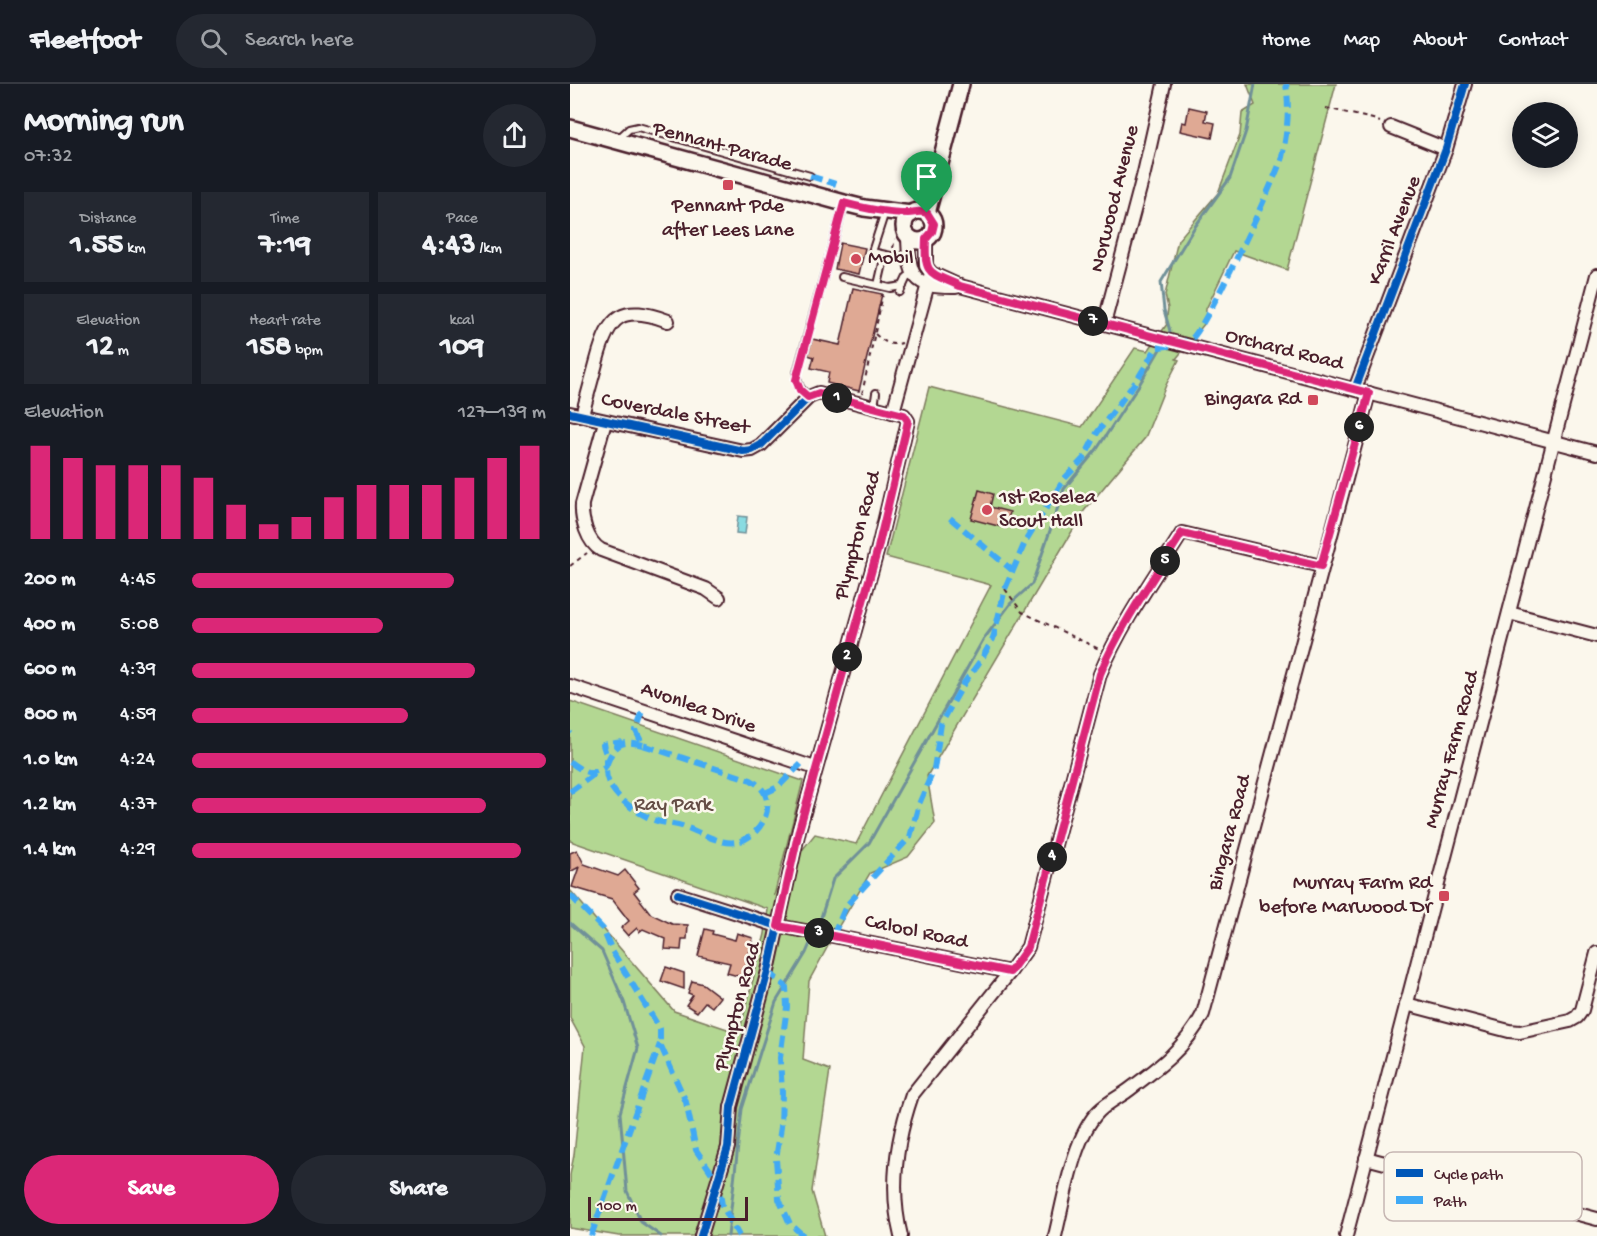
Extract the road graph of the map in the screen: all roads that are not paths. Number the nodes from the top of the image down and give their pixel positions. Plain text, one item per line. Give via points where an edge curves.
1 (961, 84) edge
2 (1164, 84) edge
3 (1465, 84) edge
4 (1391, 127) road end
5 (570, 128) edge
6 (617, 141) junction
7 (1446, 149) junction
8 (810, 176) dead end
9 (844, 203) junction
10 (864, 208) junction
11 (927, 213) junction
12 (911, 214) junction
13 (883, 218) junction
14 (903, 234) junction
15 (926, 239) junction
16 (888, 256) junction
17 (909, 260) junction
18 (912, 274) junction
19 (1597, 275) edge
20 (842, 276) dead end
21 (929, 279) junction
22 (881, 286) junction
23 (668, 321) dead end
24 (1104, 324) junction
25 (1355, 389) junction
26 (1369, 393) junction
27 (808, 397) junction
28 (893, 412) junction
29 (576, 414) edge
30 (605, 422) junction
31 (1554, 442) junction
32 (1597, 453) edge
33 (1321, 566) junction
34 (719, 598) dead end
35 (1509, 613) junction
36 (1597, 636) edge
37 (570, 686) edge
38 (815, 768) junction
39 (678, 894) dead end
40 (778, 926) junction
41 (1597, 953) edge
42 (1010, 972) junction
43 (1406, 1004) junction
44 (1366, 1158) junction
45 (1384, 1163) edge
46 (1582, 1215) edge
47 (1597, 1219) edge
48 (701, 1236) edge
49 (901, 1236) edge
50 (1055, 1236) edge
51 (1346, 1236) edge

1 - 11 street
2 - 24 street, Norwood Avenue
3 - 7 street, Karril Avenue
4 - 7 street
5 - 6 street, Pennant Parade
6 - 8 lane via 629,129 638,127
6 - 9 street, Pennant Parade
7 - 25 street, Karril Avenue
9 - 10 street, Pennant Parade
9 - 27 lane via 797,373 800,390
10 - 12 street, Pennant Parade
10 - 13 street, Pennant Parade
11 - 12 street
11 - 15 street via 933,228
12 - 14 street via 906,218
13 - 14 street, Pennant Parade
13 - 16 lane via 873,252
14 - 15 street via 916,240
14 - 17 street
15 - 21 street
16 - 17 lane
16 - 22 lane
17 - 18 street
18 - 21 street, Orchard Road via 919,280
18 - 22 lane via 901,289
19 - 31 street, Murray Farm Road
20 - 22 lane
21 - 24 street, Orchard Road
21 - 28 street
23 - 29 street via 636,313 624,315 611,324
24 - 25 street, Orchard Road
25 - 26 street, Orchard Road
26 - 31 street, Orchard Road
26 - 33 street, Bingara Road
27 - 28 street via 819,393 875,400
27 - 30 street, Coverdale Street via 761,445 747,451
28 - 38 street, Plympton Road via 904,415 908,421 878,548
29 - 30 street, Coverdale Street
30 - 34 street via 582,508 595,546 706,589
31 - 32 street, Orchard Road
31 - 35 street, Murray Farm Road
33 - 42 street via 1182,533 1100,674 1028,947
33 - 50 street, Bingara Road via 1203,1014 1180,1049 1099,1111 1082,1135
35 - 36 street
35 - 43 street, Murray Farm Road
37 - 38 street, Avonlea Drive
38 - 40 street, Plympton Road
39 - 40 street, Calool Road
40 - 42 street, Calool Road
40 - 48 street, Plympton Road via 731,1107 728,1147
41 - 43 street via 1582,1010 1570,1021 1509,1031
42 - 49 street via 912,1095 903,1119 894,1183
43 - 44 street, Murray Farm Road
44 - 45 street
44 - 51 street, Murray Farm Road
46 - 47 street

